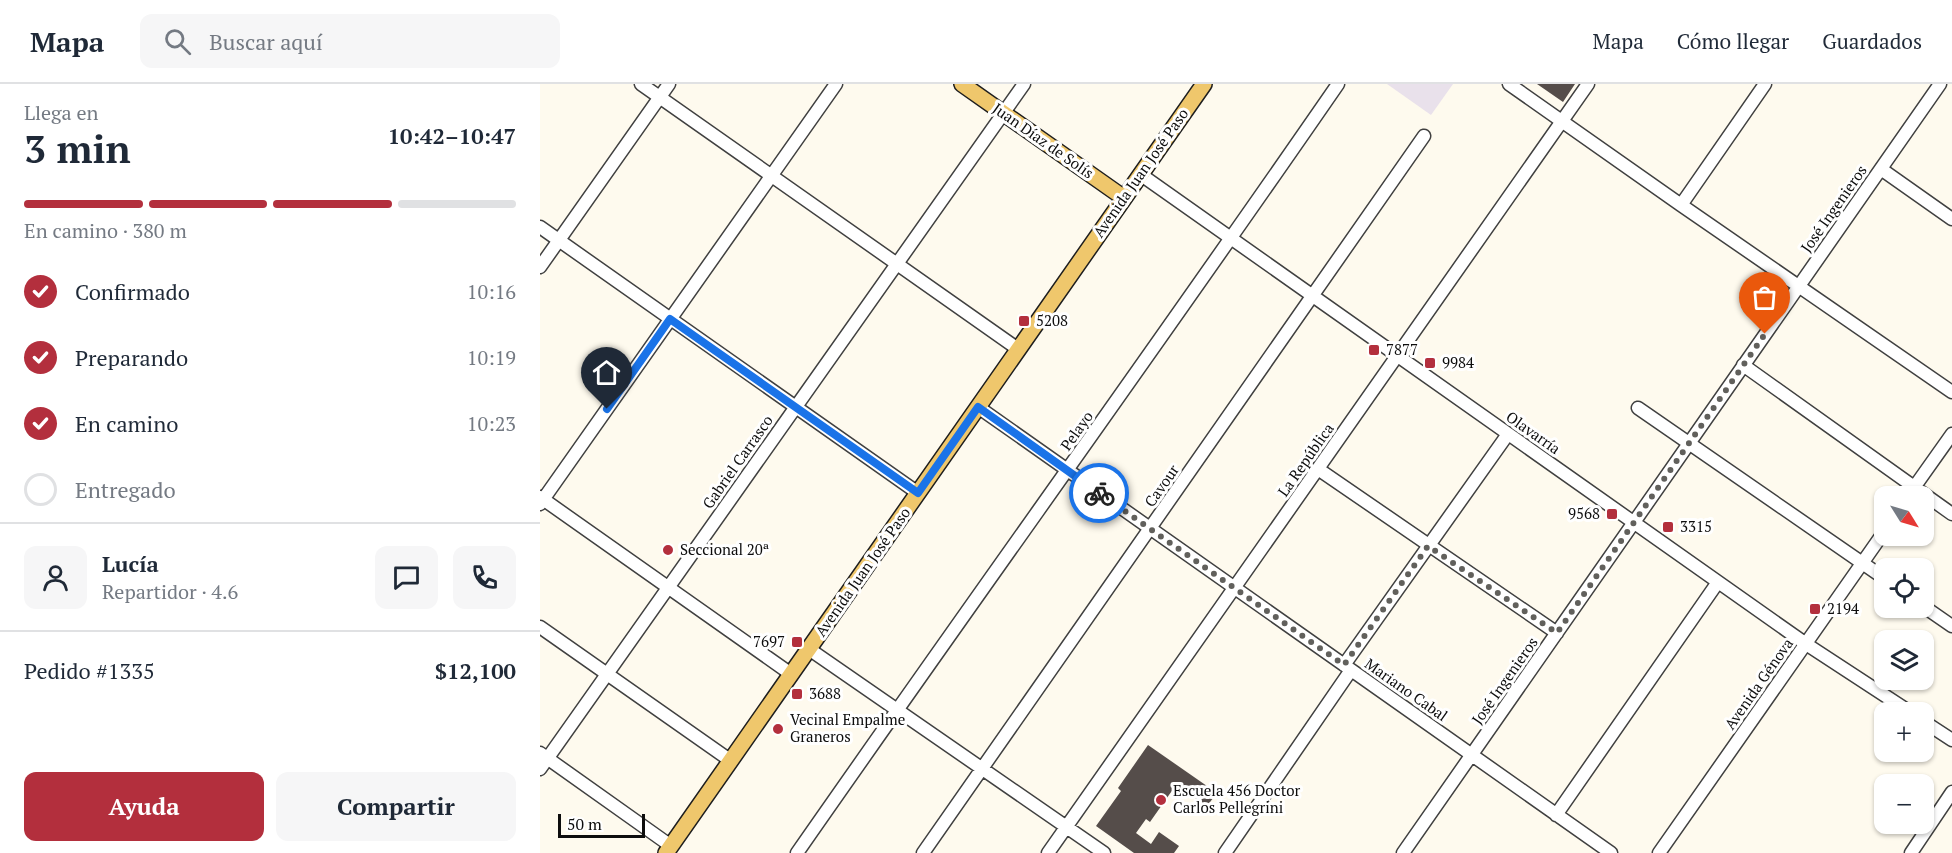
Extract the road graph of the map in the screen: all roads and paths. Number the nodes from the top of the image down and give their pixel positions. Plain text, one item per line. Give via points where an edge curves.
1 (641, 84) edge
2 (669, 84) edge
3 (836, 84) edge
4 (962, 84) edge
5 (1024, 84) edge
6 (1204, 84) edge
7 (1338, 84) edge
8 (1509, 84) edge
9 (1588, 84) edge
10 (1766, 84) edge
11 (1940, 84) edge
12 (660, 97) junction
13 (1003, 113) junction
14 (1562, 121) junction
15 (1424, 136) dead end
16 (1881, 169) junction
17 (1140, 174) junction
18 (771, 176) junction
19 (1124, 198) junction
20 (1681, 206) junction
21 (1952, 219) edge
22 (540, 227) edge
23 (1232, 239) junction
24 (559, 240) junction
25 (897, 264) junction
26 (540, 267) edge
27 (1798, 286) junction
28 (1312, 296) junction
29 (670, 319) junction
30 (1018, 349) junction
31 (1397, 356) junction
32 (1743, 365) junction
33 (1952, 392) edge
34 (796, 407) junction
35 (978, 407) junction
36 (1638, 408) dead end
37 (1508, 434) junction
38 (1952, 434) edge
39 (1689, 444) junction
40 (1318, 469) junction
41 (1067, 470) junction
42 (1903, 486) edge
43 (1915, 486) edge
44 (918, 493) junction
45 (541, 500) edge
46 (1934, 504) edge
47 (1952, 514) edge
48 (1634, 522) junction
49 (1150, 529) junction
50 (1428, 546) junction
51 (1874, 546) edge
52 (1862, 563) junction
53 (1874, 571) edge
54 (1718, 582) junction
55 (668, 588) junction
56 (1234, 588) junction
57 (1934, 614) edge
58 (1952, 626) edge
59 (540, 627) edge
60 (1557, 633) junction
61 (1806, 644) junction
62 (809, 649) junction
63 (1348, 668) junction
64 (607, 674) junction
65 (791, 674) junction
66 (1895, 702) edge
67 (897, 710) junction
68 (1934, 728) edge
69 (1952, 740) edge
70 (1472, 755) junction
71 (542, 760) edge
72 (731, 761) junction
73 (982, 768) junction
74 (1952, 792) edge
75 (1556, 815) junction
76 (1066, 827) junction
77 (669, 849) edge
78 (797, 853) edge
79 (923, 853) edge
80 (1048, 853) edge
81 (1104, 853) edge
82 (1226, 853) edge
83 (1403, 853) edge
84 (1611, 853) edge
85 (1659, 853) edge
86 (1911, 853) edge

1 - 12 street
2 - 12 street
3 - 18 street
4 - 13 main road, Juan Díaz de Solís
5 - 13 street, Gabriel Carrasco
6 - 17 main road, Avenida Juan José Paso
7 - 23 street, Pelayo
8 - 14 street
9 - 14 street, La República
10 - 20 street
11 - 16 street, José Ingenieros
12 - 18 street
12 - 24 street
13 - 19 main road, Juan Díaz de Solís
13 - 25 street, Gabriel Carrasco
14 - 20 street
14 - 31 street, La República
15 - 28 street, Cavour
16 - 21 street
16 - 27 street, José Ingenieros
17 - 19 main road, Avenida Juan José Paso
17 - 23 street, Olavarría
18 - 25 street
18 - 29 street
19 - 30 main road, Avenida Juan José Paso
20 - 27 street
22 - 24 street
23 - 28 street, Olavarría
23 - 41 street, Pelayo
24 - 26 street
24 - 29 street
25 - 30 street
25 - 34 street, Gabriel Carrasco
27 - 32 street, José Ingenieros
27 - 33 street
28 - 31 street, Olavarría
28 - 49 street, Cavour
29 - 34 street
29 - 45 street
30 - 35 main road, Avenida Juan José Paso
31 - 37 street, Olavarría
31 - 40 street, La República
32 - 39 street, José Ingenieros
32 - 42 street
34 - 44 street
34 - 55 street, Gabriel Carrasco
35 - 41 street, Mariano Cabal
35 - 44 main road, Avenida Juan José Paso
36 - 39 street
37 - 48 street, Olavarría
37 - 50 street
38 - 43 street
39 - 48 street, José Ingenieros
39 - 52 street
40 - 50 street
40 - 56 street, La República
41 - 49 street, Mariano Cabal
41 - 67 street, Pelayo
44 - 62 main road, Avenida Juan José Paso
45 - 55 street
46 - 47 street
48 - 54 street, Olavarría
48 - 60 street, José Ingenieros
49 - 56 street, Mariano Cabal
49 - 73 street, Cavour
50 - 60 street
50 - 63 street
51 - 52 street, Avenida Génova
52 - 53 street
52 - 61 street, Avenida Génova
54 - 61 street, Olavarría
54 - 75 street
55 - 64 street, Gabriel Carrasco
55 - 65 street
56 - 63 street, Mariano Cabal
56 - 76 street, La República
57 - 58 street
59 - 64 street
60 - 70 street, José Ingenieros
61 - 66 street, Olavarría
61 - 85 street, Avenida Génova
62 - 65 main road, Avenida Juan José Paso
62 - 67 street
63 - 70 street, Mariano Cabal
63 - 82 street
64 - 71 street, Gabriel Carrasco
64 - 72 street
65 - 72 main road, Avenida Juan José Paso
67 - 73 street
67 - 78 street, Pelayo
68 - 69 street
70 - 75 street, Mariano Cabal
70 - 83 street, José Ingenieros
71 - 77 street
72 - 77 main road, Avenida Juan José Paso
73 - 76 street
73 - 79 street, Cavour
74 - 86 street
75 - 84 street, Mariano Cabal
76 - 80 street, La República
76 - 81 street

